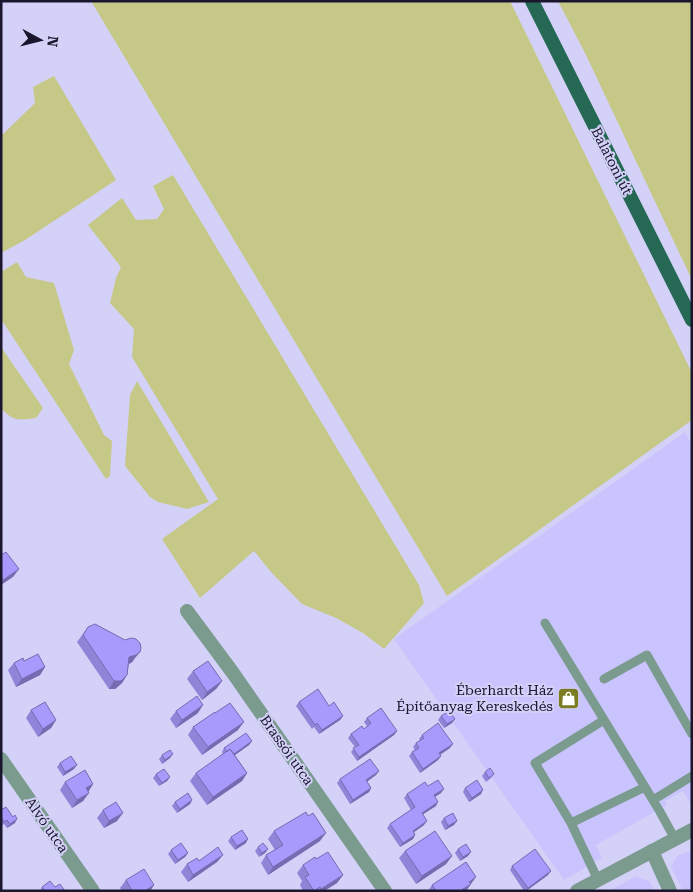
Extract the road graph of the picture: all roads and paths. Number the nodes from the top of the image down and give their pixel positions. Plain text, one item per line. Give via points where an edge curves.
1 (532, 1) edge
2 (692, 320) edge
3 (187, 612) dead end
4 (544, 623) dead end
5 (604, 679) dead end
6 (604, 720) junction
7 (692, 734) edge
8 (1, 759) edge
9 (692, 776) edge
10 (645, 787) junction
11 (653, 800) junction
12 (571, 823) junction
13 (692, 830) edge
14 (675, 839) junction
15 (652, 851) junction
16 (598, 880) junction
17 (92, 891) edge
18 (385, 891) edge
19 (577, 891) edge
20 (670, 891) edge

1 - 2 main road, Balatoni út
3 - 18 street, Brassói utca
4 - 6 lane
5 - 7 lane via 647,655
6 - 10 lane
6 - 12 lane via 535,763
8 - 17 street, Alvó utca
9 - 11 lane
10 - 11 lane
10 - 12 lane
11 - 14 lane
12 - 16 lane
13 - 14 street
14 - 15 street
15 - 16 street
15 - 20 street
16 - 19 street

